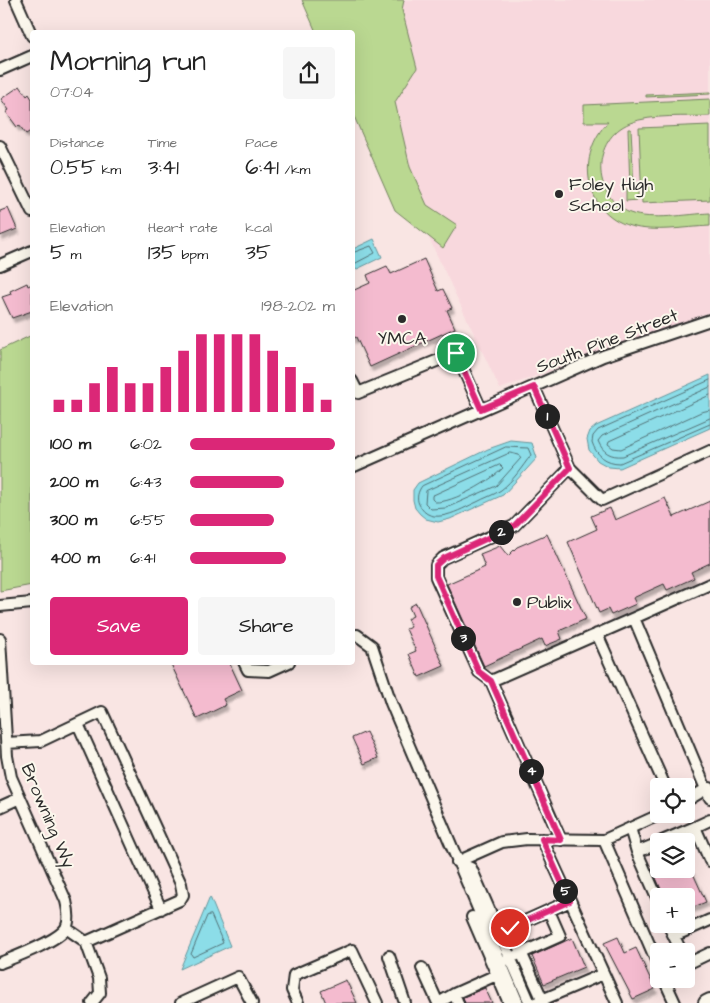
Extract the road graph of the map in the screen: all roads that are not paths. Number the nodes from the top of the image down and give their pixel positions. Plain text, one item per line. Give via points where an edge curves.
1 (16, 0) edge
2 (30, 32) edge
3 (30, 57) edge
4 (0, 70) edge
5 (0, 146) edge
6 (30, 208) edge
7 (30, 252) edge
8 (0, 265) edge
9 (710, 320) edge
10 (534, 387) junction
11 (355, 388) edge
12 (481, 409) junction
13 (710, 452) edge
14 (355, 466) edge
15 (570, 468) junction
16 (710, 584) edge
17 (30, 602) edge
18 (0, 606) edge
19 (634, 618) junction
20 (597, 634) junction
21 (355, 635) edge
22 (0, 638) edge
23 (246, 665) edge
24 (282, 665) edge
25 (491, 681) junction
26 (78, 724) junction
27 (6, 743) junction
28 (661, 778) edge
29 (709, 791) edge
30 (695, 797) edge
31 (20, 798) junction
32 (0, 807) edge
33 (650, 819) edge
34 (710, 820) edge
35 (695, 827) junction
36 (630, 828) junction
37 (681, 833) edge
38 (542, 839) junction
39 (561, 840) junction
40 (604, 840) junction
41 (650, 846) edge
42 (637, 852) junction
43 (710, 861) edge
44 (456, 862) junction
45 (653, 888) edge
46 (570, 901) junction
47 (161, 909) junction
48 (550, 911) junction
49 (472, 917) dead end
50 (710, 920) edge
51 (66, 928) junction
52 (510, 928) junction
53 (672, 933) edge
54 (494, 935) junction
55 (674, 936) junction
56 (86, 942) junction
57 (677, 943) edge
58 (650, 946) edge
59 (522, 953) junction
60 (710, 954) edge
61 (389, 956) dead end
62 (510, 958) junction
63 (695, 961) edge
64 (0, 963) edge
65 (422, 968) dead end
66 (501, 970) junction
67 (603, 974) junction
68 (668, 988) edge
69 (456, 998) edge
70 (710, 1001) edge
71 (541, 1002) edge
72 (614, 1002) edge
73 (92, 1003) edge
74 (180, 1003) edge
75 (252, 1003) edge
76 (298, 1003) edge
77 (377, 1003) edge
78 (405, 1003) edge
79 (438, 1003) edge
80 (509, 1003) edge
81 (518, 1003) edge
82 (530, 1003) edge
83 (674, 1003) edge
84 (706, 1003) edge

1 - 2 street
3 - 4 street
5 - 6 street
7 - 8 street
9 - 10 street, South Pine Street via 603,356
10 - 12 street, South Pine Street
10 - 15 street
11 - 12 street via 358,394 456,353
12 - 14 street, South Pine Street
13 - 15 street via 602,500
15 - 25 street via 514,526 444,558 436,565 436,576 479,672
16 - 19 street
17 - 18 street
19 - 20 street
19 - 29 street
20 - 25 street
20 - 28 street
21 - 44 street via 372,646 391,703
22 - 27 street, Browning Wy
23 - 24 street via 248,670 269,671
25 - 39 street
26 - 27 street via 41,741
26 - 47 street
26 - 47 street via 102,712 181,884 183,895 180,900
27 - 31 street, Browning Wy via 11,777
29 - 30 street
31 - 32 street
31 - 51 street, Browning Wy via 66,901 69,914
33 - 36 street
34 - 35 street
35 - 37 street
35 - 43 street
36 - 40 street
36 - 42 street
38 - 39 street
38 - 44 street via 502,842
38 - 46 street
39 - 40 street
40 - 58 street
41 - 42 street
42 - 45 street
44 - 54 street
46 - 48 street
46 - 67 street
47 - 56 street
48 - 52 street
48 - 59 street via 560,936
49 - 66 street
50 - 55 street
51 - 56 street
51 - 64 street via 49,941
52 - 54 street
52 - 59 street
53 - 55 street
54 - 62 street
54 - 66 street
55 - 57 street
56 - 73 street via 100,993
59 - 62 street
59 - 71 street
60 - 63 street
61 - 78 street
62 - 66 street
62 - 82 street
65 - 79 street
66 - 69 street
66 - 80 street
66 - 81 street
67 - 71 street
67 - 72 street
68 - 83 street
69 - 79 street
70 - 84 main road
74 - 75 street via 238,977
76 - 77 street via 292,990 294,976 352,950

